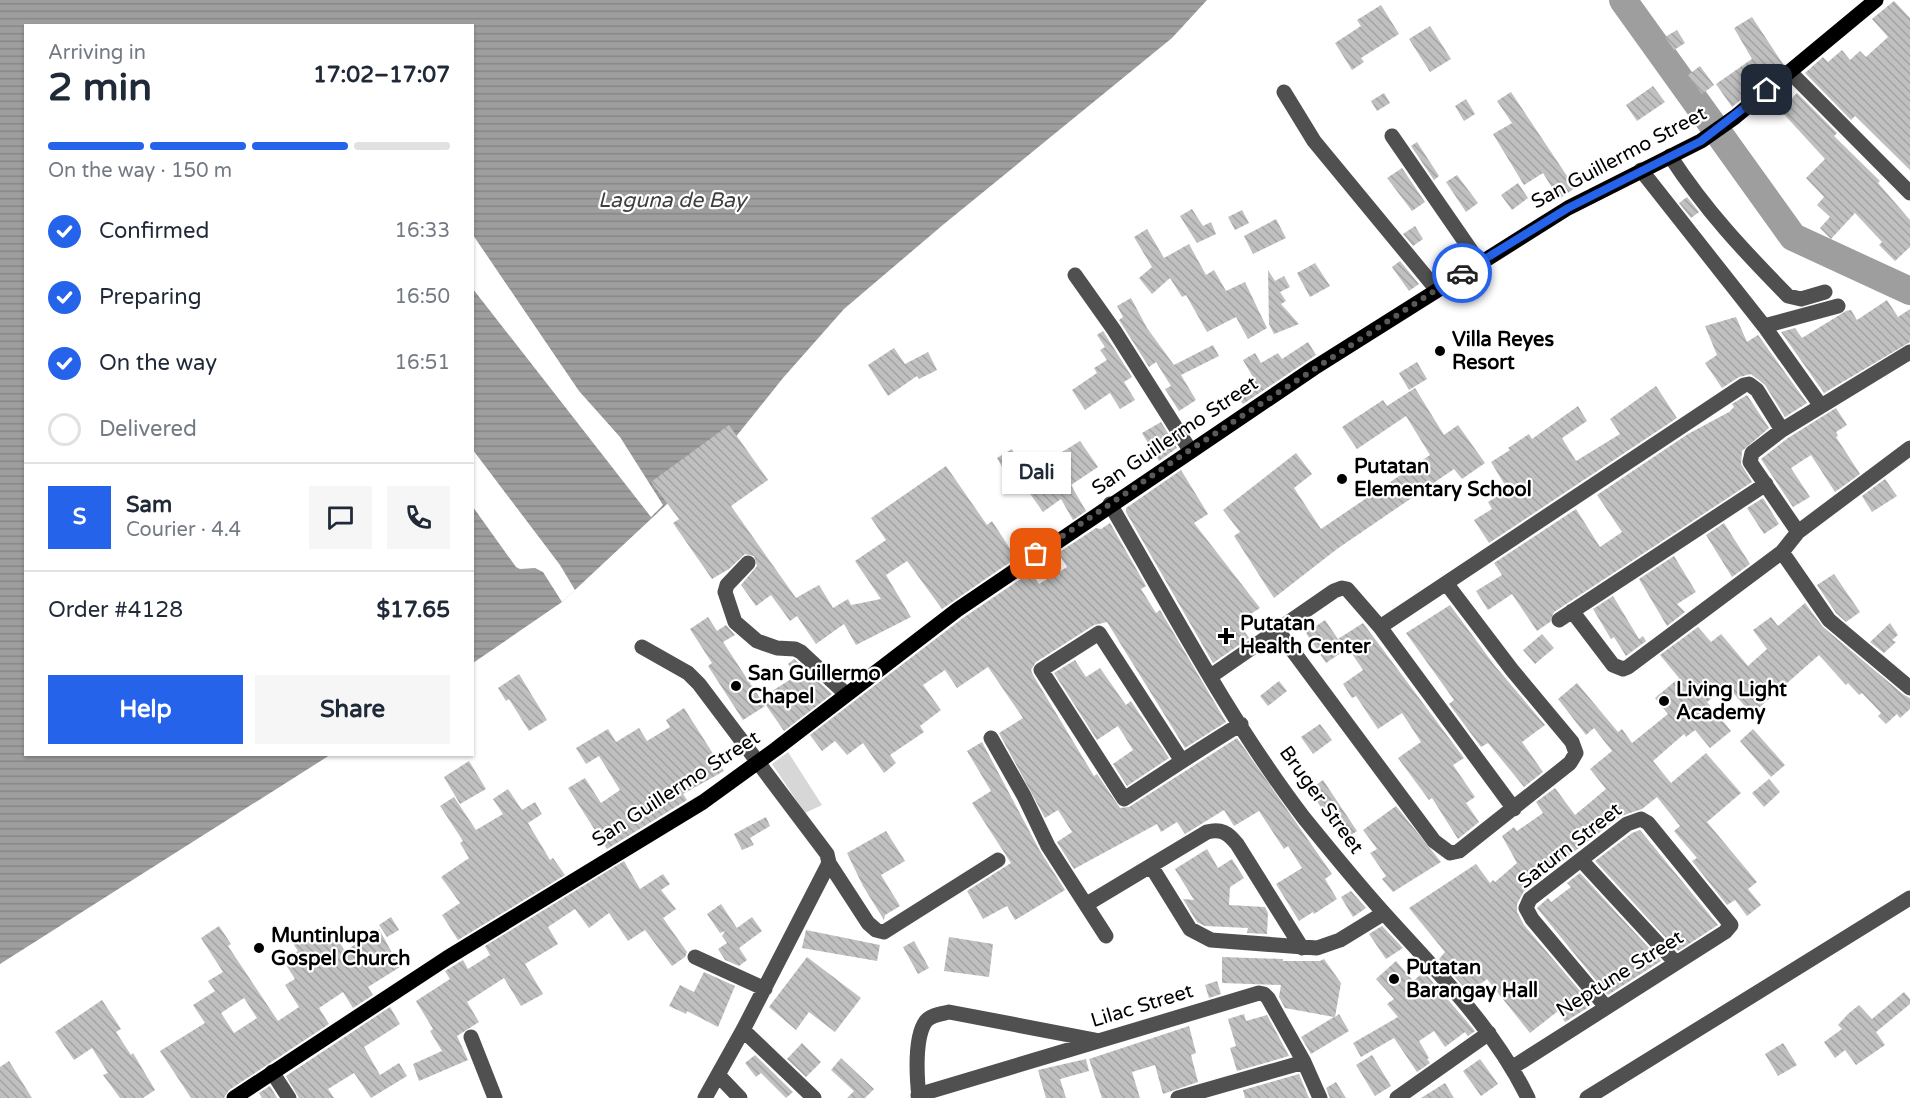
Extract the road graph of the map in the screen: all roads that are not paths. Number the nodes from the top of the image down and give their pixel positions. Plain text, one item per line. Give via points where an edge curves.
1 (1876, 0) edge
2 (1790, 72) junction
3 (1284, 92) dead end
4 (1392, 136) dead end
5 (1670, 156) junction
6 (1641, 170) junction
7 (1910, 193) edge
8 (1479, 262) junction
9 (1075, 274) dead end
10 (1437, 290) junction
11 (1825, 292) dead end
12 (1838, 306) dead end
13 (1764, 326) junction
14 (1910, 352) edge
15 (1821, 406) junction
16 (1782, 430) junction
17 (1910, 448) edge
18 (1190, 450) junction
19 (1766, 484) junction
20 (1110, 504) junction
21 (1798, 532) junction
22 (1782, 552) junction
23 (748, 563) dead end
24 (1446, 583) junction
25 (1572, 611) junction
26 (1558, 620) dead end
27 (1380, 627) junction
28 (1278, 631) junction
29 (642, 647) dead end
30 (1211, 676) junction
31 (1910, 688) edge
32 (846, 694) junction
33 (1240, 724) junction
34 (991, 738) dead end
35 (1182, 761) junction
36 (758, 762) junction
37 (1514, 809) junction
38 (998, 860) dead end
39 (1581, 860) junction
40 (829, 863) junction
41 (1151, 866) junction
42 (1910, 898) edge
43 (1087, 904) junction
44 (1384, 913) junction
45 (1731, 926) joint
46 (1106, 936) dead end
47 (1302, 948) junction
48 (695, 957) dead end
49 (1676, 963) junction
50 (765, 989) junction
51 (1606, 1007) junction
52 (743, 1030) junction
53 (1489, 1033) junction
54 (471, 1037) dead end
55 (1098, 1040) junction
56 (1304, 1062) junction
57 (1513, 1067) junction
58 (272, 1072) junction
59 (725, 1087) edge
60 (918, 1097) edge
61 (234, 1098) edge
62 (289, 1098) edge
63 (495, 1098) edge
64 (705, 1098) edge
65 (740, 1098) edge
66 (814, 1098) edge
67 (1178, 1098) edge
68 (1320, 1098) edge
69 (1396, 1098) edge
70 (1528, 1098) edge
71 (1587, 1098) edge

1 - 2 main road, San Guillermo Street
2 - 5 main road, San Guillermo Street via 1701,141
2 - 7 street
3 - 10 street via 1314,141
4 - 8 street
5 - 6 main road, San Guillermo Street
5 - 11 street via 1727,234 1788,296 1801,299
6 - 8 main road, San Guillermo Street via 1568,208
6 - 13 street
8 - 10 main road, San Guillermo Street
9 - 18 street
10 - 18 main road, San Guillermo Street
12 - 13 street
13 - 15 street
14 - 15 street
15 - 16 street
16 - 19 street via 1749,457
16 - 24 street via 1757,390 1749,384 1744,386
17 - 21 street
18 - 20 main road, San Guillermo Street
19 - 21 street
19 - 25 street
20 - 30 street, Bruger Street
20 - 32 main road, San Guillermo Street
21 - 22 street
22 - 25 street via 1623,669 1613,665
22 - 31 street via 1829,620
23 - 32 street via 725,592 735,622 757,642 801,652
24 - 27 street
24 - 37 street via 1575,748 1570,763
25 - 26 street
27 - 28 street via 1352,593 1342,588
27 - 37 street
28 - 30 street
28 - 37 street via 1441,848 1450,853 1458,851
29 - 36 street via 688,673
30 - 33 street, Bruger Street
32 - 36 main road, San Guillermo Street
33 - 35 street
33 - 44 street, Bruger Street via 1302,815
34 - 43 street via 1048,846
35 - 35 street via 1100,633 1041,670 1124,799
36 - 40 street via 822,844
36 - 58 main road, San Guillermo Street via 703,801 447,958
38 - 40 street via 884,932 868,923
39 - 45 street, Saturn Street via 1627,824 1641,819
39 - 49 street
39 - 51 street, Saturn Street via 1530,899 1526,908
40 - 50 street
41 - 43 street
41 - 47 street via 1190,929 1204,938
41 - 47 street via 1207,832 1229,835
42 - 71 street
43 - 46 street
44 - 47 street via 1340,940 1317,948
44 - 53 street, Bruger Street via 1439,971
45 - 49 street, Neptune Street
48 - 50 street
49 - 51 street, Neptune Street
50 - 52 street
51 - 57 street, Neptune Street
52 - 59 street
52 - 66 street
53 - 57 street, Bruger Street
53 - 69 street
54 - 63 street
55 - 56 street, Lilac Street via 1259,993 1268,999
55 - 60 street, Lilac Street
55 - 60 street via 949,1012 937,1015 927,1021 921,1033
56 - 67 street
56 - 68 street, Lilac Street
57 - 70 street, Bruger Street
58 - 61 main road, San Guillermo Street
58 - 62 street
59 - 64 street
59 - 65 street

